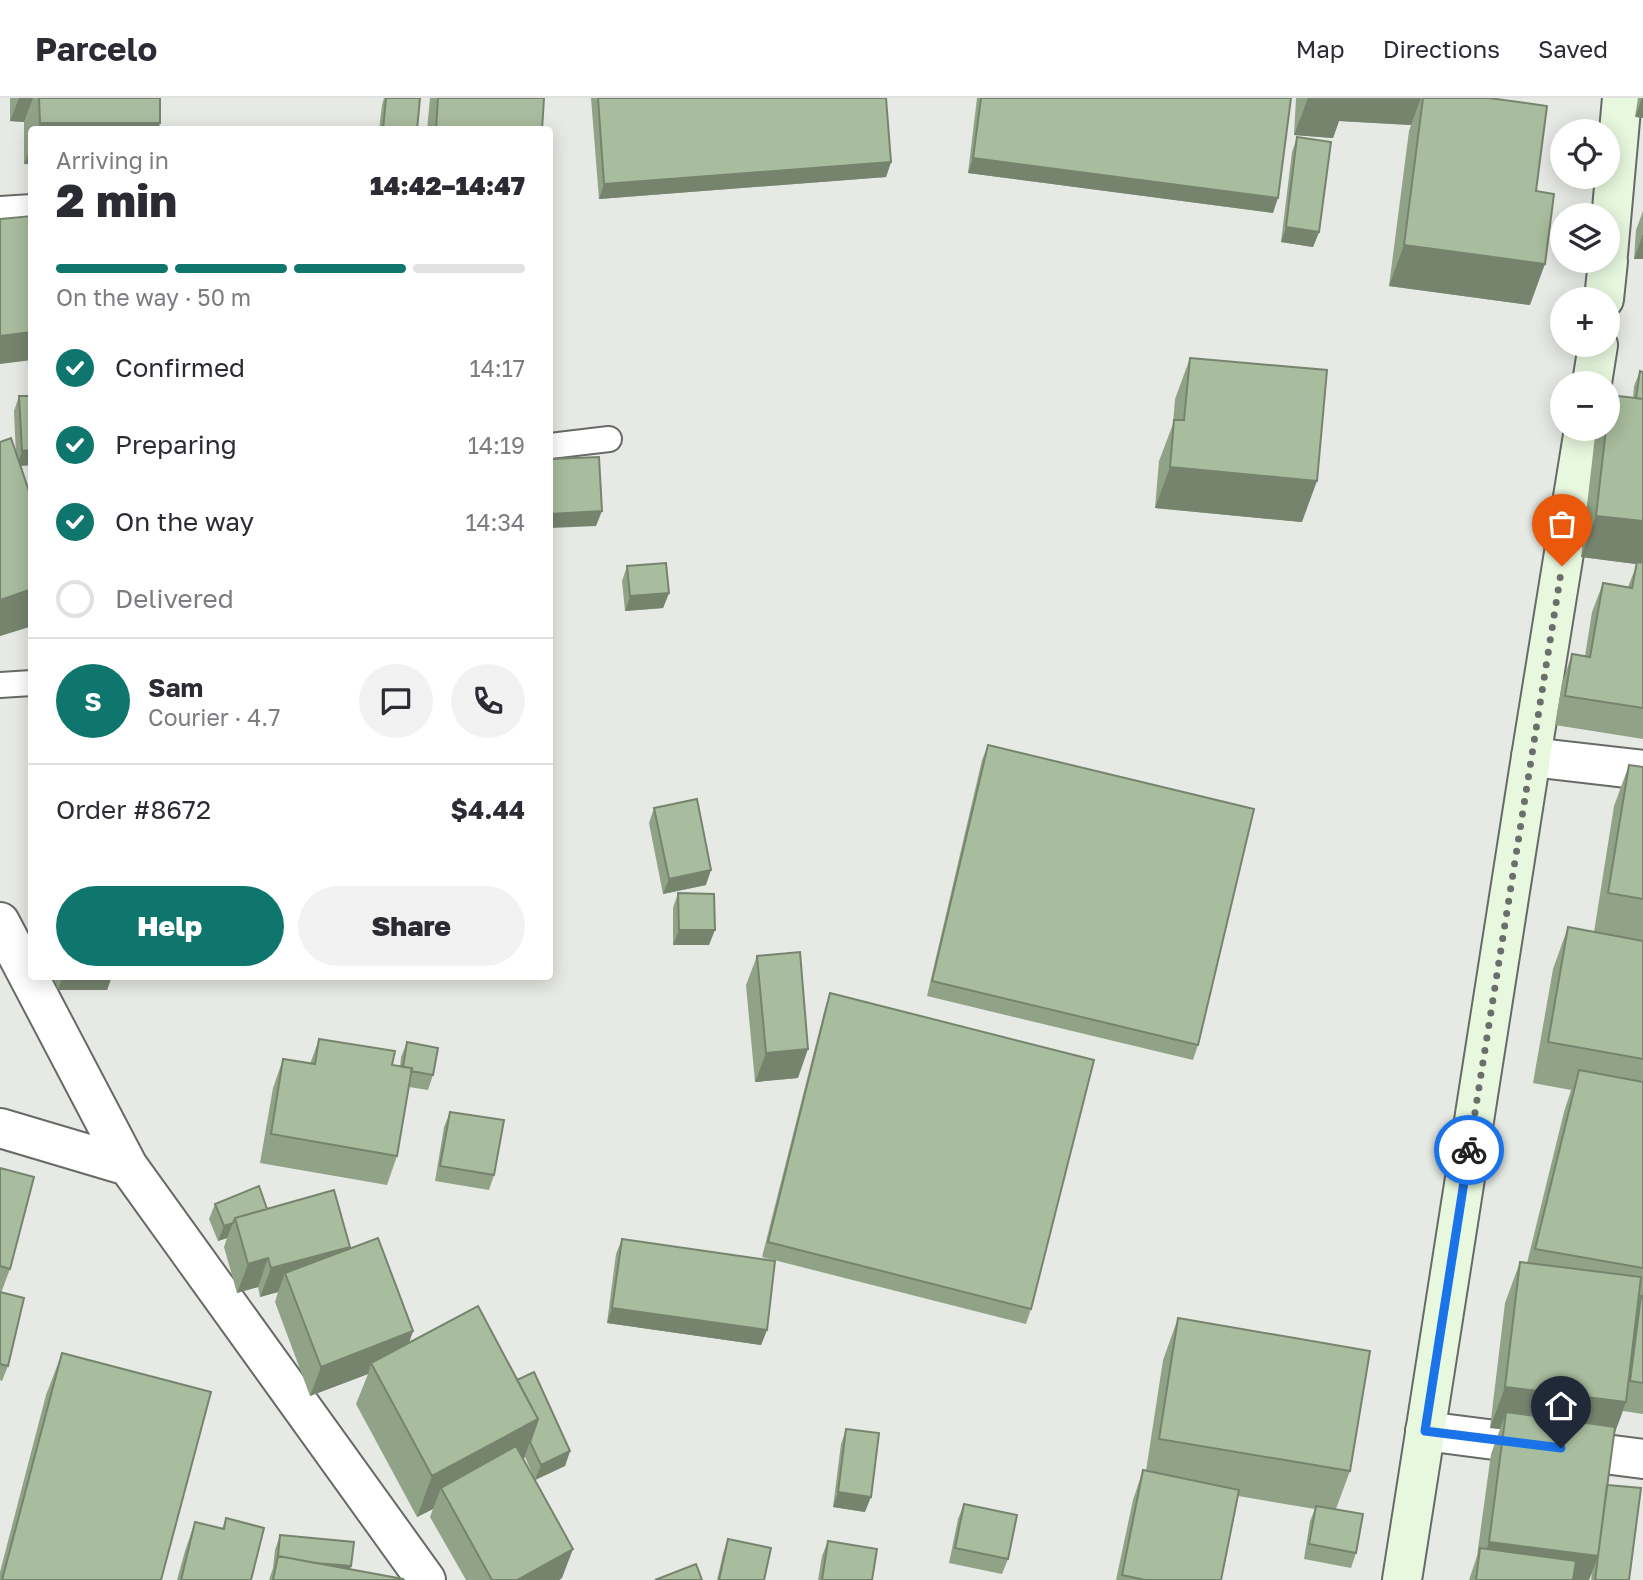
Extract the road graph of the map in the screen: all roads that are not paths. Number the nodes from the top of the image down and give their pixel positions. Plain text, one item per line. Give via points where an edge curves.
1 (1622, 98) edge
2 (1613, 203) edge
3 (28, 207) edge
4 (0, 209) edge
5 (608, 439) dead end
6 (1582, 441) edge
7 (553, 446) edge
8 (28, 683) edge
9 (0, 685) edge
10 (1531, 757) junction
11 (1643, 769) edge
12 (0, 922) edge
13 (28, 975) edge
14 (30, 980) edge
15 (0, 1128) edge
16 (128, 1166) junction
17 (1425, 1431) junction
18 (1643, 1459) edge
19 (426, 1580) edge
20 (1402, 1580) edge

1 - 2 street
3 - 4 lane
5 - 7 lane
6 - 10 street
8 - 9 lane
10 - 11 street
10 - 17 street
12 - 13 street
14 - 16 street
15 - 16 street
16 - 19 street
17 - 18 street
17 - 20 street

